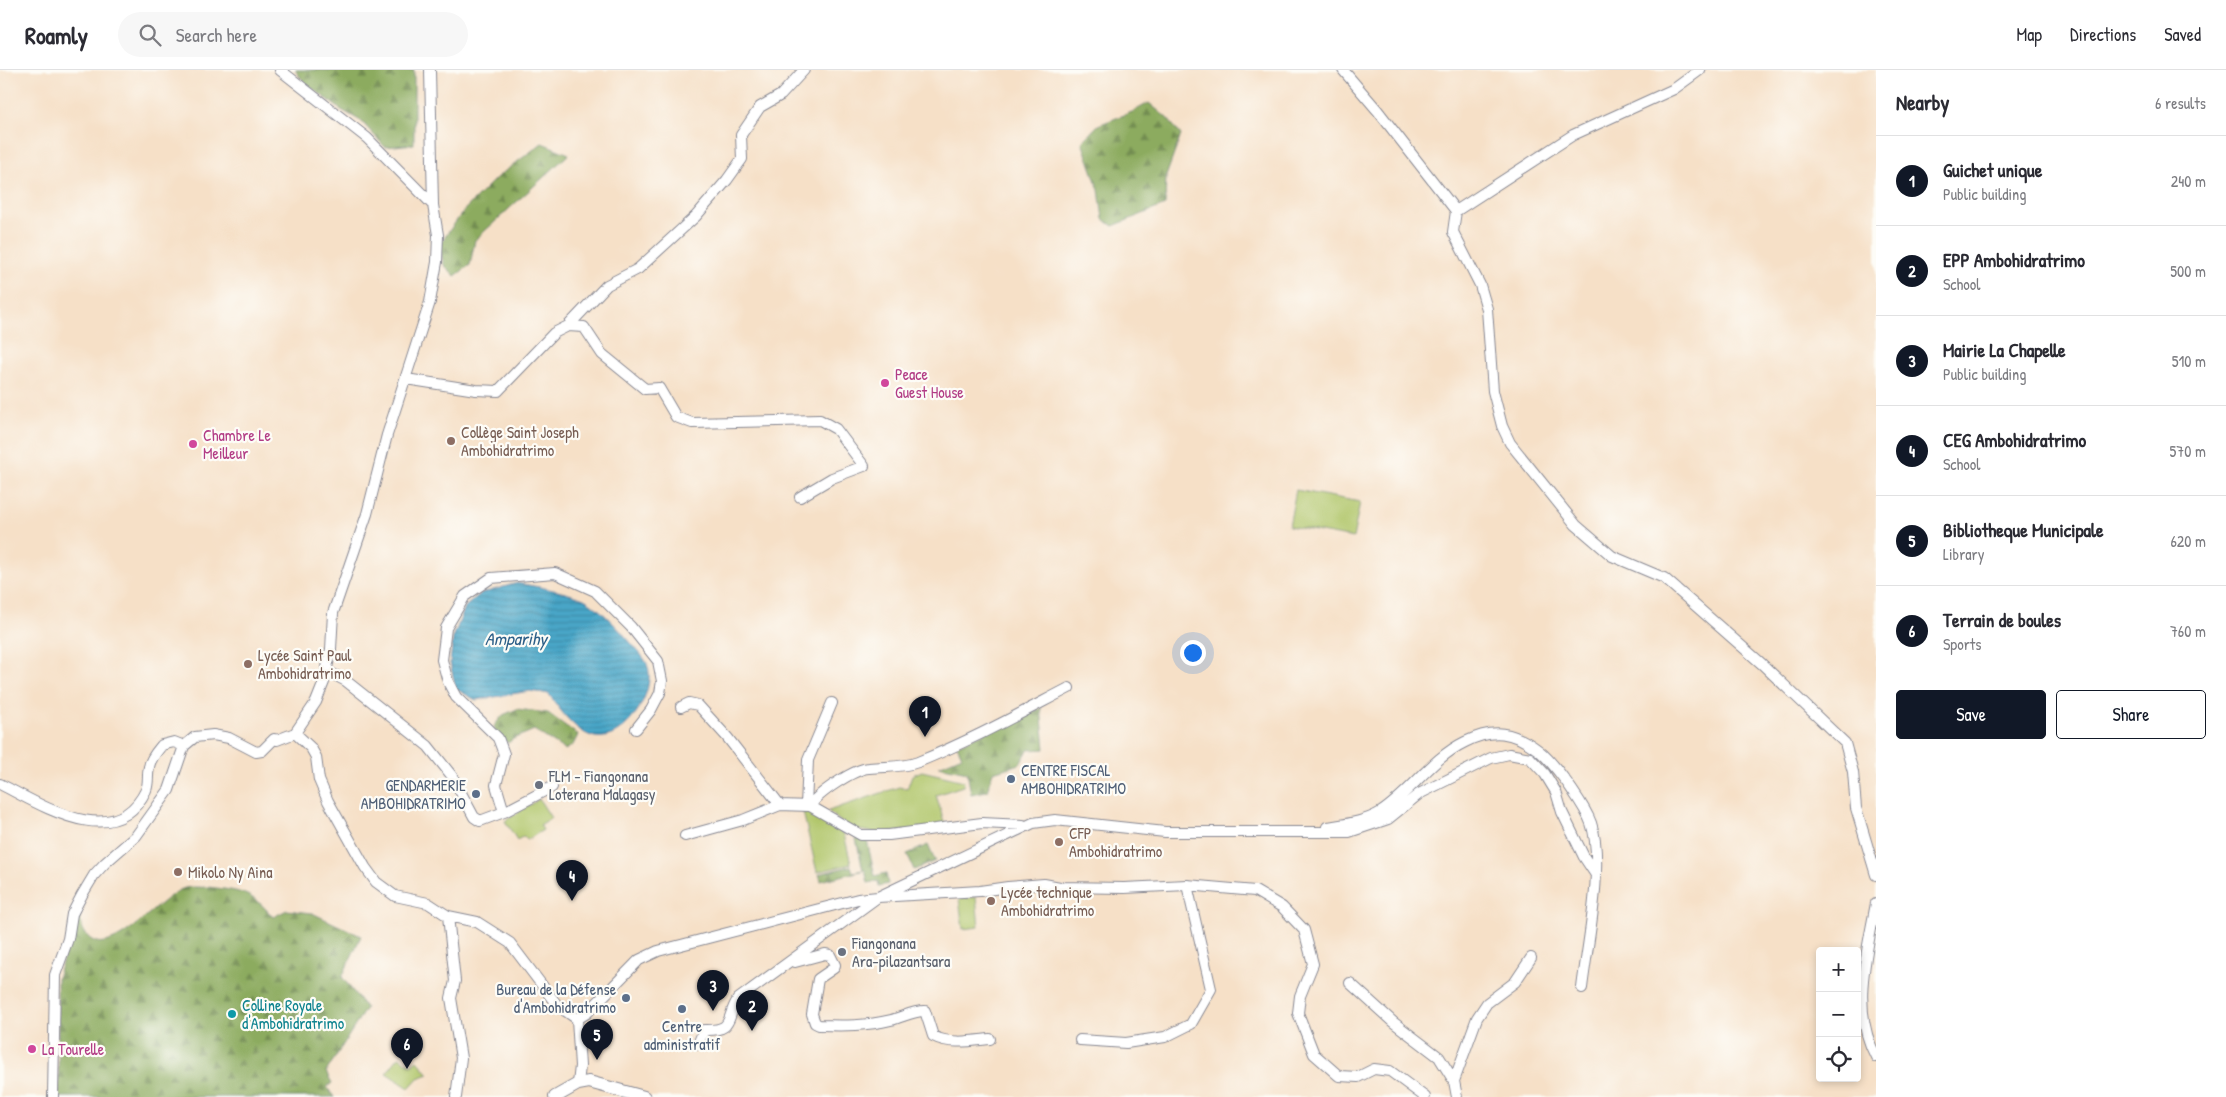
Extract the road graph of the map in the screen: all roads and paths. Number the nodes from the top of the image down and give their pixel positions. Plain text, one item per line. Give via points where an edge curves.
1 (280, 70) edge
2 (430, 70) edge
3 (804, 70) edge
4 (1343, 70) edge
5 (1700, 70) edge
6 (434, 204) junction
7 (1456, 211) junction
8 (568, 326) junction
9 (406, 379) junction
10 (800, 497) dead end
11 (327, 671) junction
12 (1069, 688) dead end
13 (832, 703) dead end
14 (681, 707) dead end
15 (636, 729) dead end
16 (295, 733) junction
17 (184, 746) junction
18 (0, 784) edge
19 (552, 787) dead end
20 (780, 805) junction
21 (808, 806) junction
22 (504, 812) junction
23 (1025, 825) junction
24 (1311, 832) junction
25 (685, 836) dead end
26 (1596, 875) junction
27 (1876, 875) edge
28 (1187, 885) junction
29 (878, 897) junction
30 (1876, 903) edge
31 (448, 916) junction
32 (1531, 958) dead end
33 (789, 963) junction
34 (1350, 984) dead end
35 (1582, 988) dead end
36 (577, 1019) junction
37 (990, 1039) dead end
38 (1080, 1040) dead end
39 (698, 1044) dead end
40 (1876, 1057) edge
41 (1454, 1081) junction
42 (578, 1085) junction
43 (53, 1097) edge
44 (456, 1097) edge
45 (555, 1097) edge
46 (644, 1097) edge
47 (1425, 1097) edge
48 (1457, 1097) edge

1 - 6 street via 367,138
2 - 6 street
3 - 8 street via 781,95 760,107 741,135 742,159 696,216 638,269 607,286
4 - 7 street
5 - 7 street via 1674,88 1573,135
6 - 9 street via 437,262 430,302
7 - 27 street via 1453,232 1480,286 1487,309 1493,391 1510,443 1576,525 1612,556 1664,578 1845,743 1853,772 1856,808
8 - 9 street via 554,333 498,391
8 - 10 street via 584,327 602,354 645,389 659,388 676,416 692,423 820,420 836,429 864,466 832,478
9 - 11 street via 387,435 367,514 333,613
11 - 16 street via 316,702
11 - 22 street via 346,681 428,746 452,776 474,817 480,821
12 - 21 street via 916,763 887,769 868,768 832,785
13 - 21 street via 808,760
14 - 20 street via 688,703 698,704
15 - 22 street via 651,710 662,681 658,661 631,627 595,591 555,573 490,578 465,596 446,628 442,660 456,697 498,738 504,754 496,785
16 - 17 street via 274,739 262,751 256,752 230,738 213,735 195,737
16 - 31 street via 316,757 319,780 328,801 376,882 395,896 428,903
17 - 18 street via 174,742 162,745 149,766 143,795 134,808 115,821 89,823 43,806
17 - 43 street via 169,790 136,836 94,875 72,914 68,939 55,975
19 - 22 street
20 - 21 street
20 - 25 street via 743,820
21 - 23 street via 861,835 889,835 982,824
23 - 24 street via 1055,820 1165,832
23 - 29 street
24 - 26 street via 1349,832 1388,819 1419,794 1491,758 1509,754 1530,758 1545,774 1584,857
24 - 26 street via 1360,821 1380,812 1463,743 1484,734 1506,733 1526,741 1544,755 1580,802 1591,824
26 - 35 street
28 - 29 street via 1124,888 1044,884
28 - 38 street via 1211,989 1191,1024 1165,1037 1126,1043
28 - 47 street via 1255,890 1282,907 1304,930 1313,964 1300,996 1298,1013 1314,1054 1339,1076 1358,1078 1374,1069 1390,1071
29 - 33 street
29 - 36 street via 858,899 652,954 639,960 587,1013
30 - 40 street via 1864,968 1861,1006 1868,1043
31 - 36 street via 477,922 510,943 557,1005
31 - 44 street via 454,981 451,998 461,1058
32 - 41 street via 1515,982 1487,1003 1477,1018
33 - 37 street via 825,954 833,960 834,968 818,979 812,1014 819,1025 855,1026 925,1011 933,1036 942,1041
33 - 39 street via 738,999 725,1028 704,1030
34 - 41 street via 1440,1057
36 - 42 street
41 - 48 street
42 - 45 main road
42 - 46 main road

